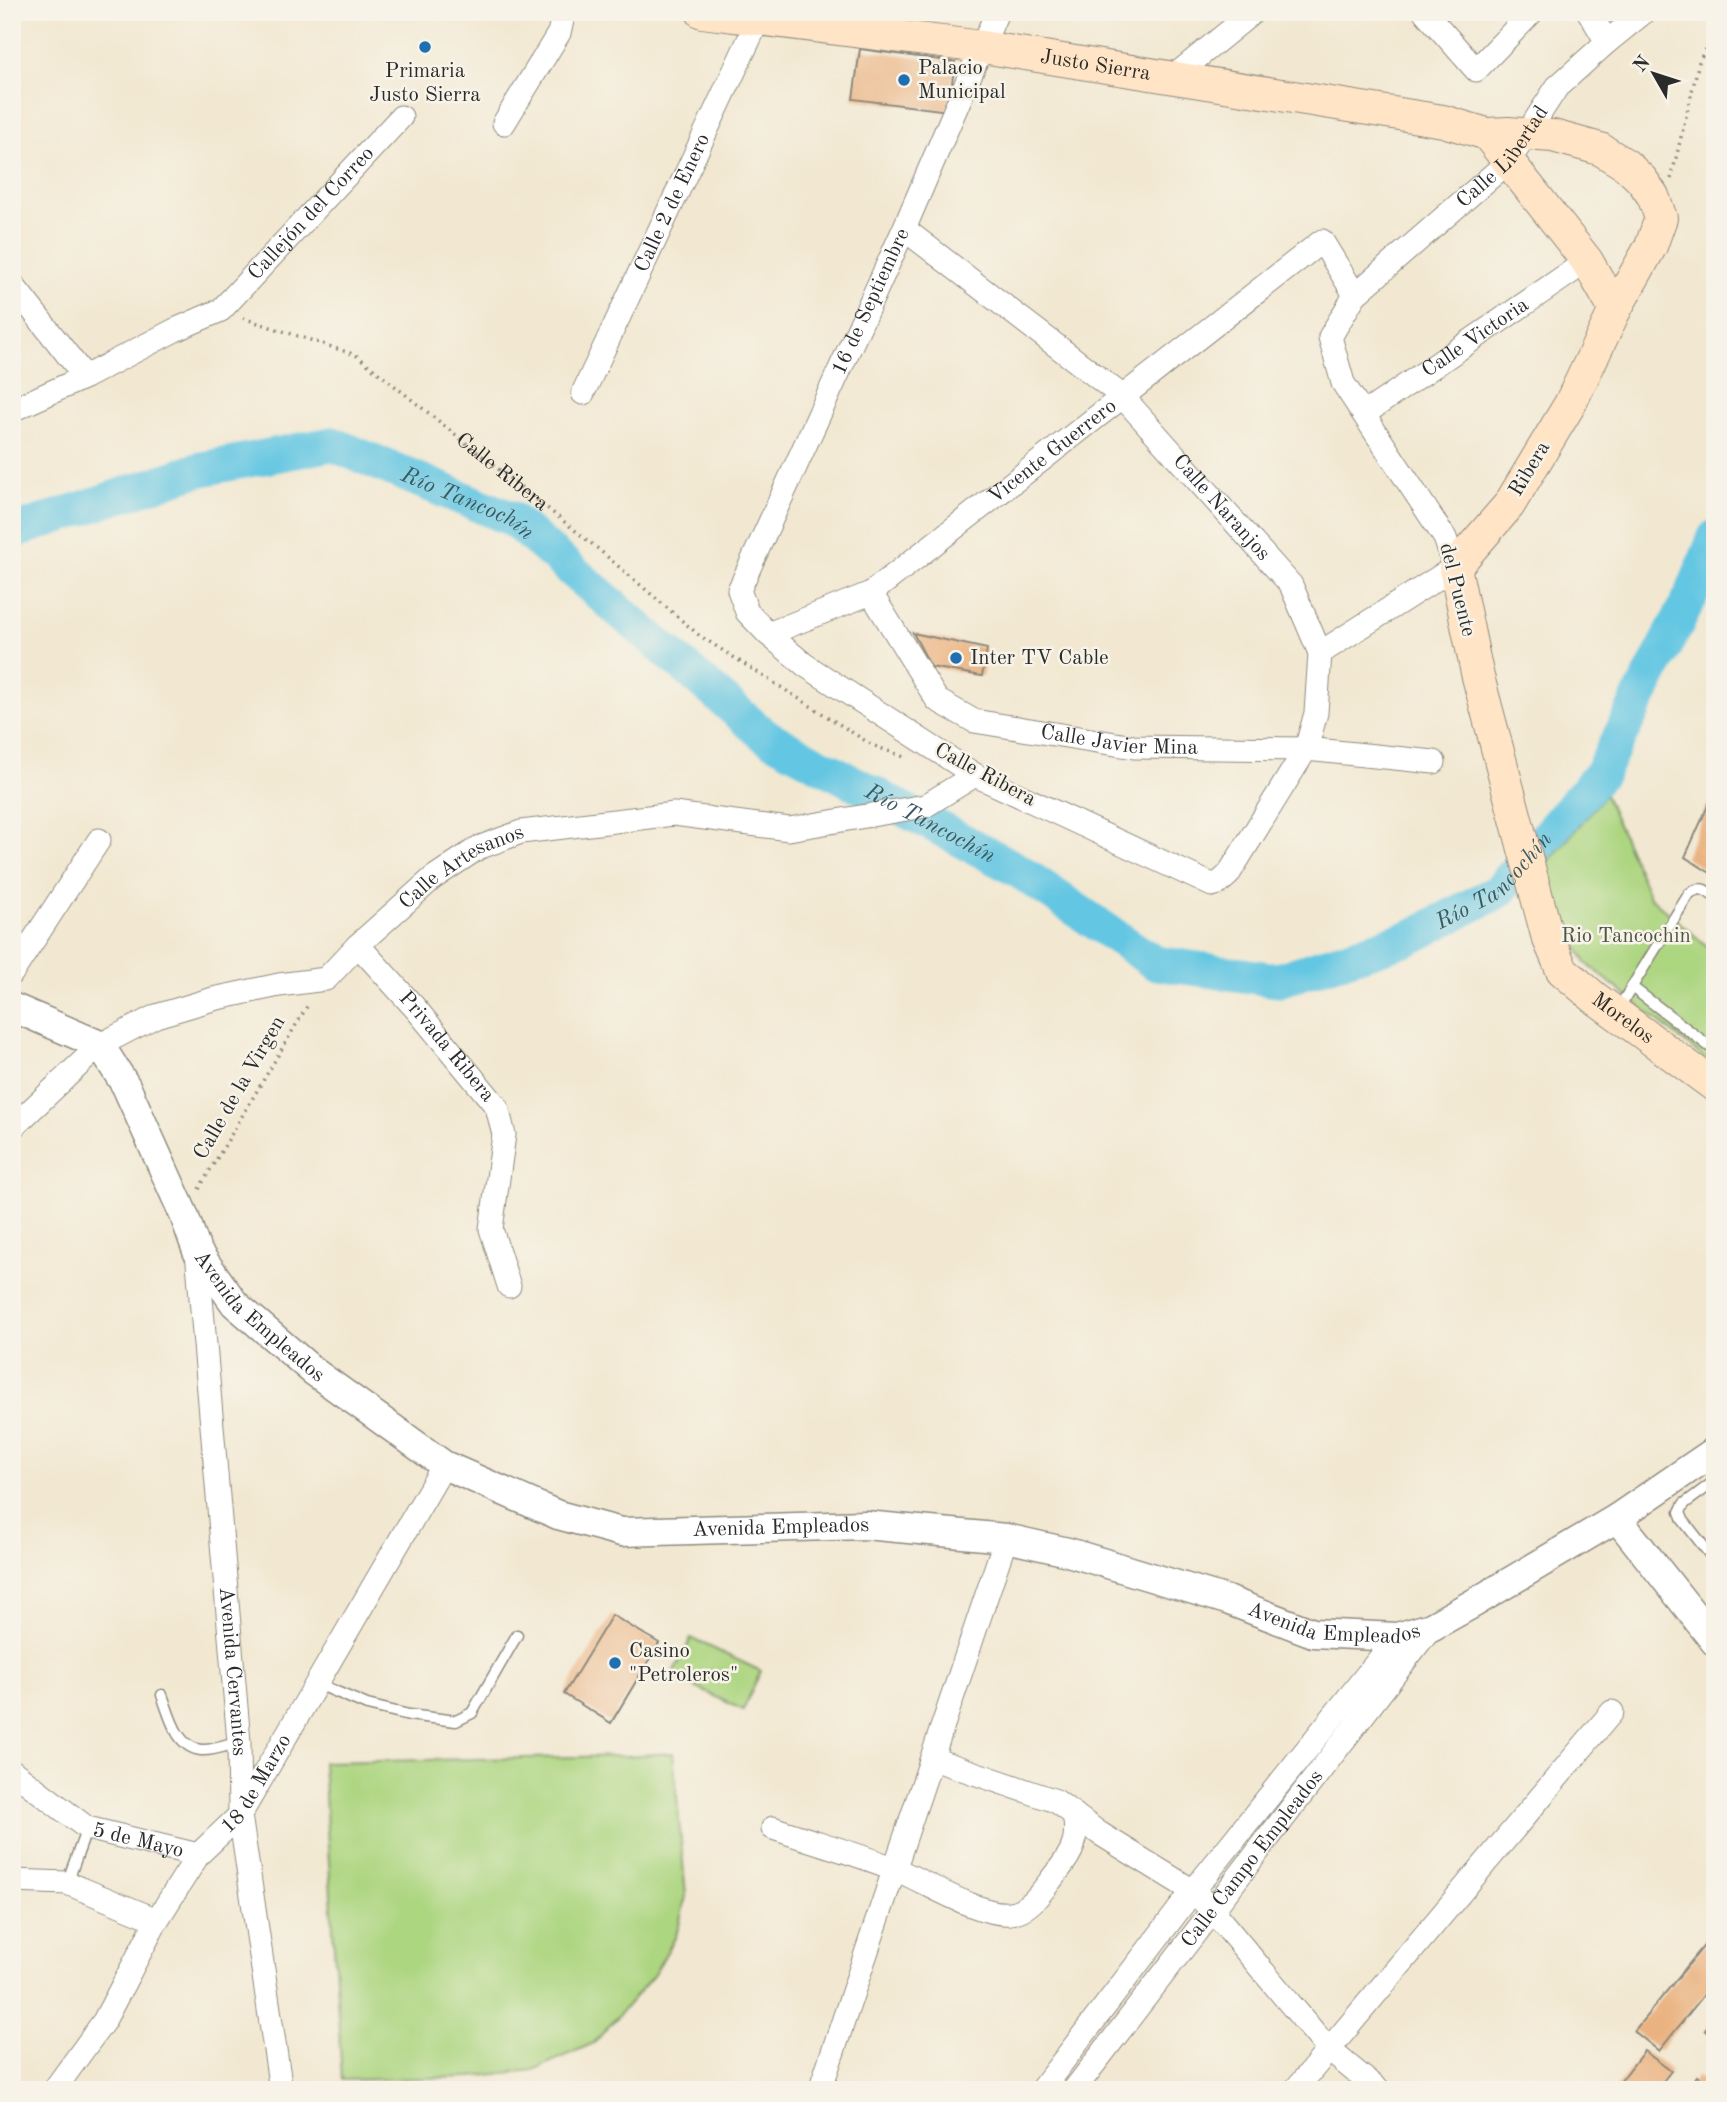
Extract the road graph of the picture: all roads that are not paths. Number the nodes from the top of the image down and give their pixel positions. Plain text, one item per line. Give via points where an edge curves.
1 (564, 12) edge
2 (702, 12) edge
3 (997, 12) edge
4 (1253, 12) edge
5 (1425, 12) edge
6 (1532, 12) edge
7 (1589, 12) edge
8 (1644, 12) edge
9 (760, 16) edge
10 (1607, 42) junction
11 (982, 47) junction
12 (1172, 78) junction
13 (401, 117) dead end
14 (504, 124) dead end
15 (1529, 133) junction
16 (1487, 134) junction
17 (1508, 161) junction
18 (1661, 218) joint
19 (904, 229) junction
20 (1587, 261) junction
21 (12, 284) edge
22 (1355, 295) junction
23 (1615, 310) junction
24 (85, 377) junction
25 (583, 393) dead end
26 (1122, 396) junction
27 (12, 410) edge
28 (1364, 414) junction
29 (1455, 566) junction
30 (739, 590) joint
31 (871, 593) junction
32 (768, 635) junction
33 (1320, 653) junction
34 (1306, 749) junction
35 (1433, 761) dead end
36 (975, 775) junction
37 (99, 840) dead end
38 (1228, 875) joint
39 (1715, 897) edge
40 (1547, 934) joint
41 (358, 945) junction
42 (12, 973) edge
43 (1625, 1001) junction
44 (12, 1007) edge
45 (100, 1045) junction
46 (1709, 1063) edge
47 (12, 1128) edge
48 (197, 1251) junction
49 (509, 1286) dead end
50 (1715, 1451) edge
51 (444, 1465) junction
52 (1715, 1481) edge
53 (1617, 1518) junction
54 (1006, 1538) junction
55 (1715, 1561) edge
56 (1431, 1627) junction
57 (517, 1635) dead end
58 (1397, 1637) junction
59 (1715, 1642) edge
60 (318, 1684) junction
61 (162, 1695) dead end
62 (1612, 1712) dead end
63 (239, 1742) junction
64 (933, 1759) junction
65 (12, 1771) edge
66 (1074, 1814) junction
67 (240, 1815) junction
68 (87, 1828) junction
69 (773, 1828) dead end
70 (198, 1855) junction
71 (895, 1869) junction
72 (12, 1881) edge
73 (67, 1883) junction
74 (1193, 1891) junction
75 (1211, 1909) junction
76 (157, 1920) junction
77 (1328, 2049) junction
78 (54, 2090) edge
79 (281, 2090) edge
80 (820, 2090) edge
81 (1041, 2090) edge
82 (1074, 2090) edge
83 (1295, 2090) edge
84 (1378, 2090) edge

1 - 14 street via 559,33
2 - 9 main road, Justo Sierra
3 - 11 street, 16 de Septiembre
4 - 12 street
5 - 6 street via 1476,69
7 - 10 street
8 - 10 street, Calle Libertad
9 - 11 main road, Justo Sierra
9 - 25 street, Calle 2 de Enero
10 - 15 street, Calle Libertad via 1557,87
11 - 12 main road, Justo Sierra
11 - 19 street, 16 de Septiembre
12 - 16 main road, Justo Sierra via 1443,121
13 - 24 street, Callejón del Correo via 221,310
15 - 16 main road, Justo Sierra
15 - 17 street, Calle Libertad
15 - 18 main road, Justo Sierra via 1588,145 1626,164 1653,196
16 - 17 main road
17 - 20 main road
17 - 22 street, Calle Libertad
18 - 23 main road, Ribera via 1651,246
19 - 26 street, Calle Naranjos
19 - 30 street, 16 de Septiembre
20 - 23 main road
20 - 28 street, Calle Victoria
21 - 24 street
22 - 26 street, Vicente Guerrero via 1322,242
22 - 28 street, del Puente via 1330,337 1343,383
23 - 29 main road, Ribera via 1570,404 1509,505
24 - 27 street
26 - 31 street, Vicente Guerrero
26 - 33 street, Calle Naranjos via 1291,585
28 - 29 street, del Puente via 1445,538
29 - 33 street, Ribera
29 - 40 main road, del Puente via 1477,673
30 - 32 street, Calle Ribera via 747,612
31 - 32 street, Vicente Guerrero
31 - 34 street, Calle Javier Mina via 937,700 974,721 1133,747
32 - 36 street, Calle Ribera via 805,665
33 - 34 street, Calle Naranjos via 1316,713
34 - 35 street, Calle Javier Mina
34 - 38 street, Calle Naranjos
36 - 38 street, Calle Ribera via 1212,885
36 - 41 street, Calle Artesanos via 925,806 789,829 674,814 521,832 478,848 433,878
37 - 42 street
39 - 43 lane via 1704,889 1689,894
40 - 43 main road, Morelos via 1562,970
41 - 45 street, Calle Artesanos via 326,979 213,999 156,1016
41 - 49 street, Privada Ribera via 497,1107 505,1135 491,1229
43 - 46 main road, Morelos
44 - 45 street
45 - 47 street
45 - 48 street, Avenida Empleados via 126,1086
48 - 51 street, Avenida Empleados via 235,1304 313,1371
48 - 63 street, Avenida Cervantes
50 - 53 street, Avenida Empleados
51 - 54 street, Avenida Empleados via 558,1515 621,1532 865,1525
51 - 60 street, 18 de Marzo
52 - 55 lane via 1680,1512
53 - 56 street, Avenida Empleados
53 - 59 street
54 - 58 street, Avenida Empleados via 1227,1600 1313,1633
54 - 64 street
56 - 58 street, Avenida Empleados
56 - 75 street, Calle Campo Empleados
57 - 60 lane via 472,1713 456,1721 367,1705
58 - 74 street, Calle Campo Empleados
60 - 67 street, 18 de Marzo
61 - 63 lane via 179,1737 190,1747 203,1751
62 - 77 street
63 - 67 street, Avenida Cervantes
64 - 66 street via 1056,1801
64 - 71 street
65 - 68 street, 5 de Mayo
66 - 71 street via 1078,1833 1069,1857 1035,1900 1020,1911 984,1910
66 - 74 street
67 - 70 street, 18 de Marzo
67 - 79 street, Avenida Cervantes
68 - 70 street, 5 de Mayo
68 - 73 lane
69 - 71 street
70 - 76 street, 18 de Marzo
71 - 80 street
72 - 73 street
73 - 76 street
74 - 75 street
74 - 81 street, Calle Campo Empleados
75 - 77 street
75 - 82 street, Calle Campo Empleados
76 - 78 street, 18 de Marzo via 104,2021
77 - 83 street
77 - 84 street

